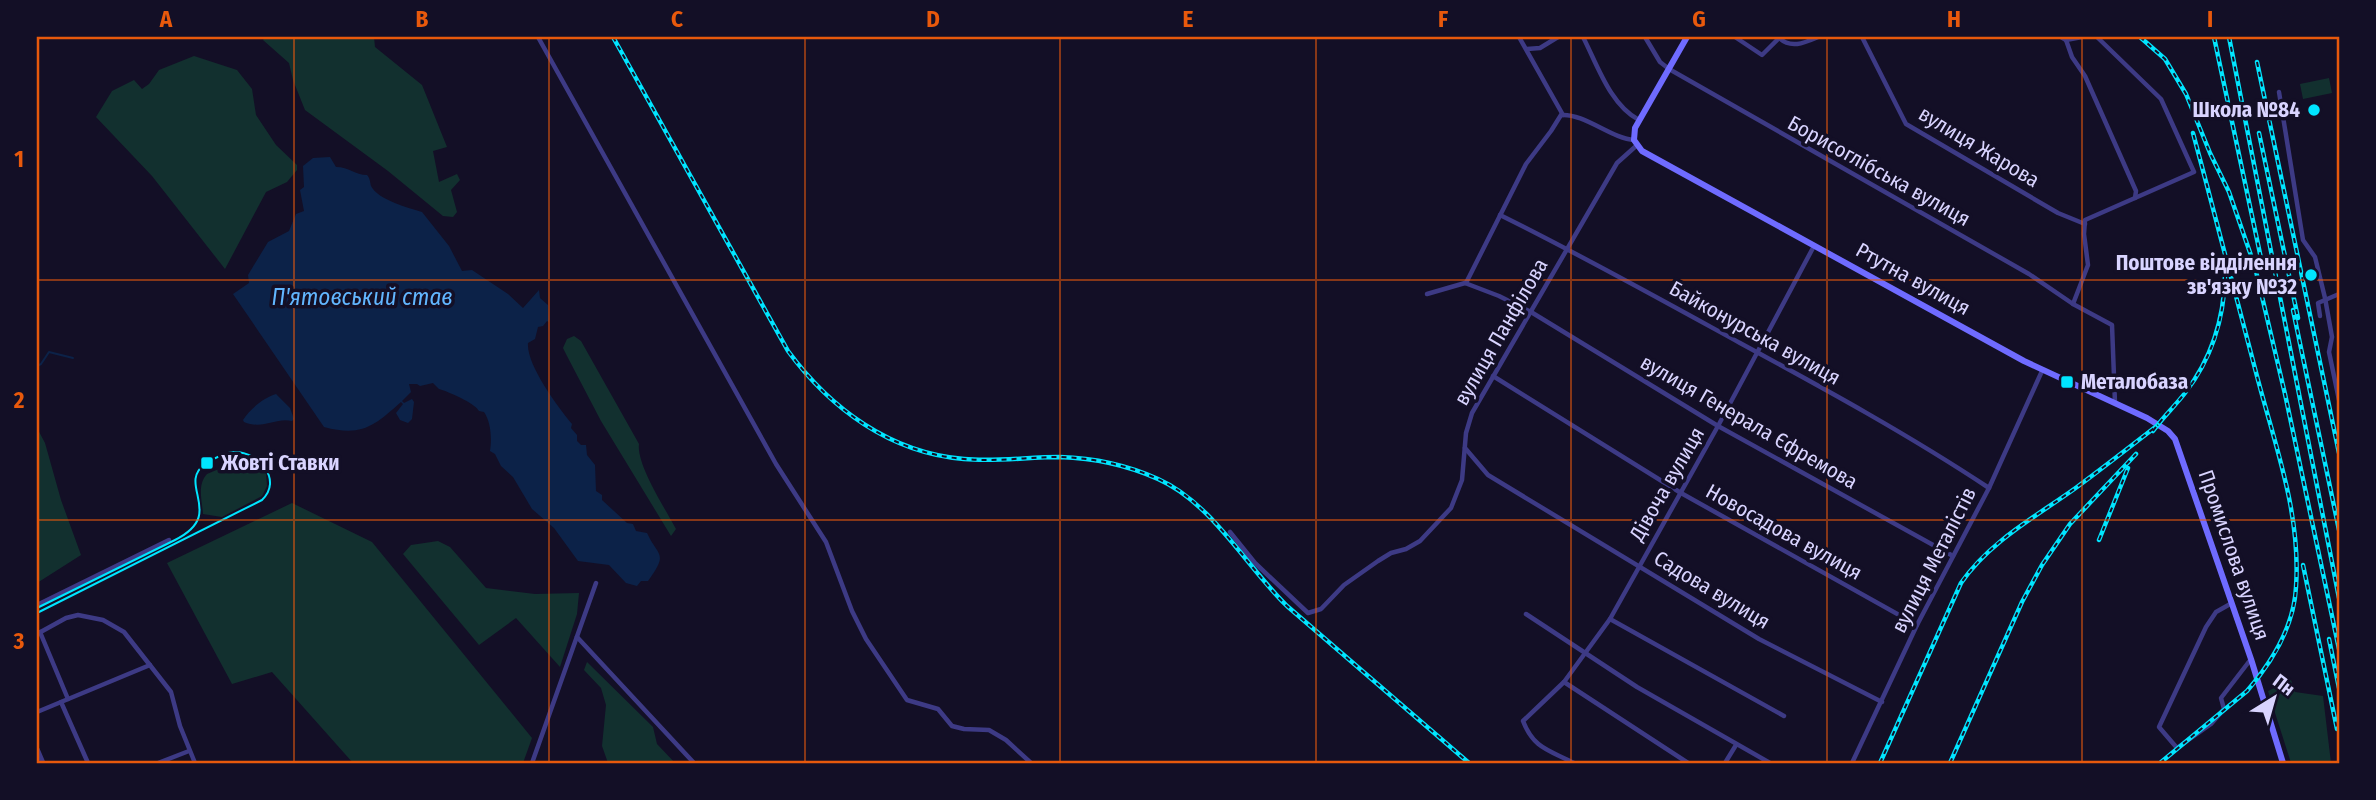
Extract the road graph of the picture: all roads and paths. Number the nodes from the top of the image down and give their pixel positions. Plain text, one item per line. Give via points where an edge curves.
1 (538, 37) edge
2 (1519, 37) edge
3 (1558, 37) edge
4 (1583, 37) edge
5 (1645, 37) edge
6 (1687, 37) edge
7 (1735, 37) edge
8 (1779, 37) edge
9 (1818, 37) edge
10 (1862, 37) edge
11 (2082, 37) edge
12 (2097, 37) edge
13 (2063, 38) edge
14 (1526, 49) junction
15 (1669, 69) junction
16 (2279, 92) dead end
17 (1562, 115) junction
18 (1639, 120) junction
19 (1635, 143) junction
20 (2135, 198) junction
21 (1500, 215) junction
22 (2085, 222) junction
23 (1815, 245) junction
24 (1568, 249) junction
25 (1465, 283) junction
26 (1427, 294) dead end
27 (2339, 294) edge
28 (2326, 301) junction
29 (2073, 304) junction
30 (1531, 312) junction
31 (2320, 316) dead end
32 (1758, 352) junction
33 (2042, 370) junction
34 (1493, 376) junction
35 (2339, 400) edge
36 (2115, 403) junction
37 (1718, 426) junction
38 (2175, 439) joint
39 (1465, 447) junction
40 (1989, 488) junction
41 (1681, 492) junction
42 (1230, 532) dead end
43 (169, 540) dead end
44 (1953, 556) junction
45 (1639, 565) junction
46 (596, 583) dead end
47 (2232, 603) junction
48 (37, 604) edge
49 (1526, 614) dead end
50 (1610, 619) junction
51 (1917, 625) junction
52 (38, 633) edge
53 (577, 637) junction
54 (1585, 653) junction
55 (2250, 659) junction
56 (150, 665) junction
57 (1564, 682) junction
58 (68, 699) junction
59 (61, 702) junction
60 (1882, 702) junction
61 (37, 712) edge
62 (1784, 716) dead end
63 (1736, 745) junction
64 (37, 748) edge
65 (190, 751) junction
66 (43, 763) edge
67 (88, 763) edge
68 (158, 763) edge
69 (195, 763) edge
70 (532, 763) edge
71 (694, 763) edge
72 (1031, 763) edge
73 (1574, 763) edge
74 (1688, 763) edge
75 (1725, 763) edge
76 (1770, 763) edge
77 (1852, 763) edge
78 (2283, 763) edge

1 - 72 street via 776,464 826,542 866,639 908,700 938,709 952,726 989,730
2 - 14 street
3 - 14 street via 1540,48
4 - 18 street via 1615,99
5 - 15 street
6 - 15 main road, вулиця Панфілова
7 - 8 street via 1762,55
8 - 9 street via 1794,45
10 - 22 street, вулиця Жарова via 1906,124 2058,213
11 - 13 street
12 - 20 street via 2161,99 2194,172
13 - 20 street via 2085,76 2136,191
14 - 17 street
15 - 18 main road, вулиця Панфілова
15 - 29 street, Борисоглібська вулиця via 2029,274
16 - 28 street via 2303,240 2315,257
17 - 19 street, Ртутна вулиця via 1601,126
17 - 21 street via 1526,164
18 - 19 main road, вулиця Панфілова
19 - 23 main road, Ртутна вулиця via 1649,156
19 - 24 street, вулиця Панфілова via 1617,163
20 - 22 street
21 - 24 street, Байконурська вулиця
21 - 25 street
22 - 29 street via 2088,265
23 - 32 street, Дівоча вулиця
23 - 33 main road, Ртутна вулиця
24 - 30 street, вулиця Панфілова
24 - 32 street, Байконурська вулиця
25 - 26 street
25 - 30 street, вулиця Генерала Єфремова
27 - 28 street
28 - 31 street via 2318,303
28 - 35 street via 2332,337 2329,352
29 - 36 street, Борисоглібська вулиця via 2112,324
30 - 34 street, вулиця Панфілова
30 - 37 street, вулиця Генерала Єфремова
32 - 37 street, Дівоча вулиця
32 - 40 street, Байконурська вулиця via 1932,450
33 - 36 main road, Ртутна вулиця
33 - 40 street, вулиця Металістів
34 - 39 street, вулиця Панфілова via 1472,413
34 - 41 street, Новосадова вулиця
36 - 38 main road, Ртутна вулиця
37 - 41 street, Дівоча вулиця
37 - 44 street, вулиця Генерала Єфремова
38 - 47 main road, Промислова вулиця
39 - 42 street, вулиця Панфілова via 1462,480 1451,508 1420,541 1391,553 1343,585 1321,610 1308,613
39 - 45 street, Садова вулиця via 1488,475
40 - 44 street, вулиця Металістів
41 - 45 street, Дівоча вулиця
41 - 51 street, Новосадова вулиця
43 - 48 street
44 - 51 street, вулиця Металістів
45 - 50 street, Дівоча вулиця
45 - 60 street, Садова вулиця via 1759,639
46 - 53 street
47 - 55 main road, Промислова вулиця
47 - 55 street via 2216,612 2206,627 2159,727 2177,748 2224,709 2221,698
49 - 54 street
50 - 54 street, Дівоча вулиця
50 - 62 street
51 - 60 street, вулиця Металістів
52 - 56 street via 73,616 93,617 124,632
52 - 58 street
53 - 70 street
53 - 71 street
54 - 57 street, Дівоча вулиця
54 - 63 street
55 - 78 main road, Промислова вулиця
56 - 58 street
56 - 65 street via 171,692
57 - 73 street, Дівоча вулиця via 1523,721 1542,748
57 - 74 street
58 - 59 street
59 - 61 street
59 - 67 street
60 - 77 street, вулиця Металістів
63 - 75 street
63 - 76 street
64 - 66 street
65 - 68 street
65 - 69 street

